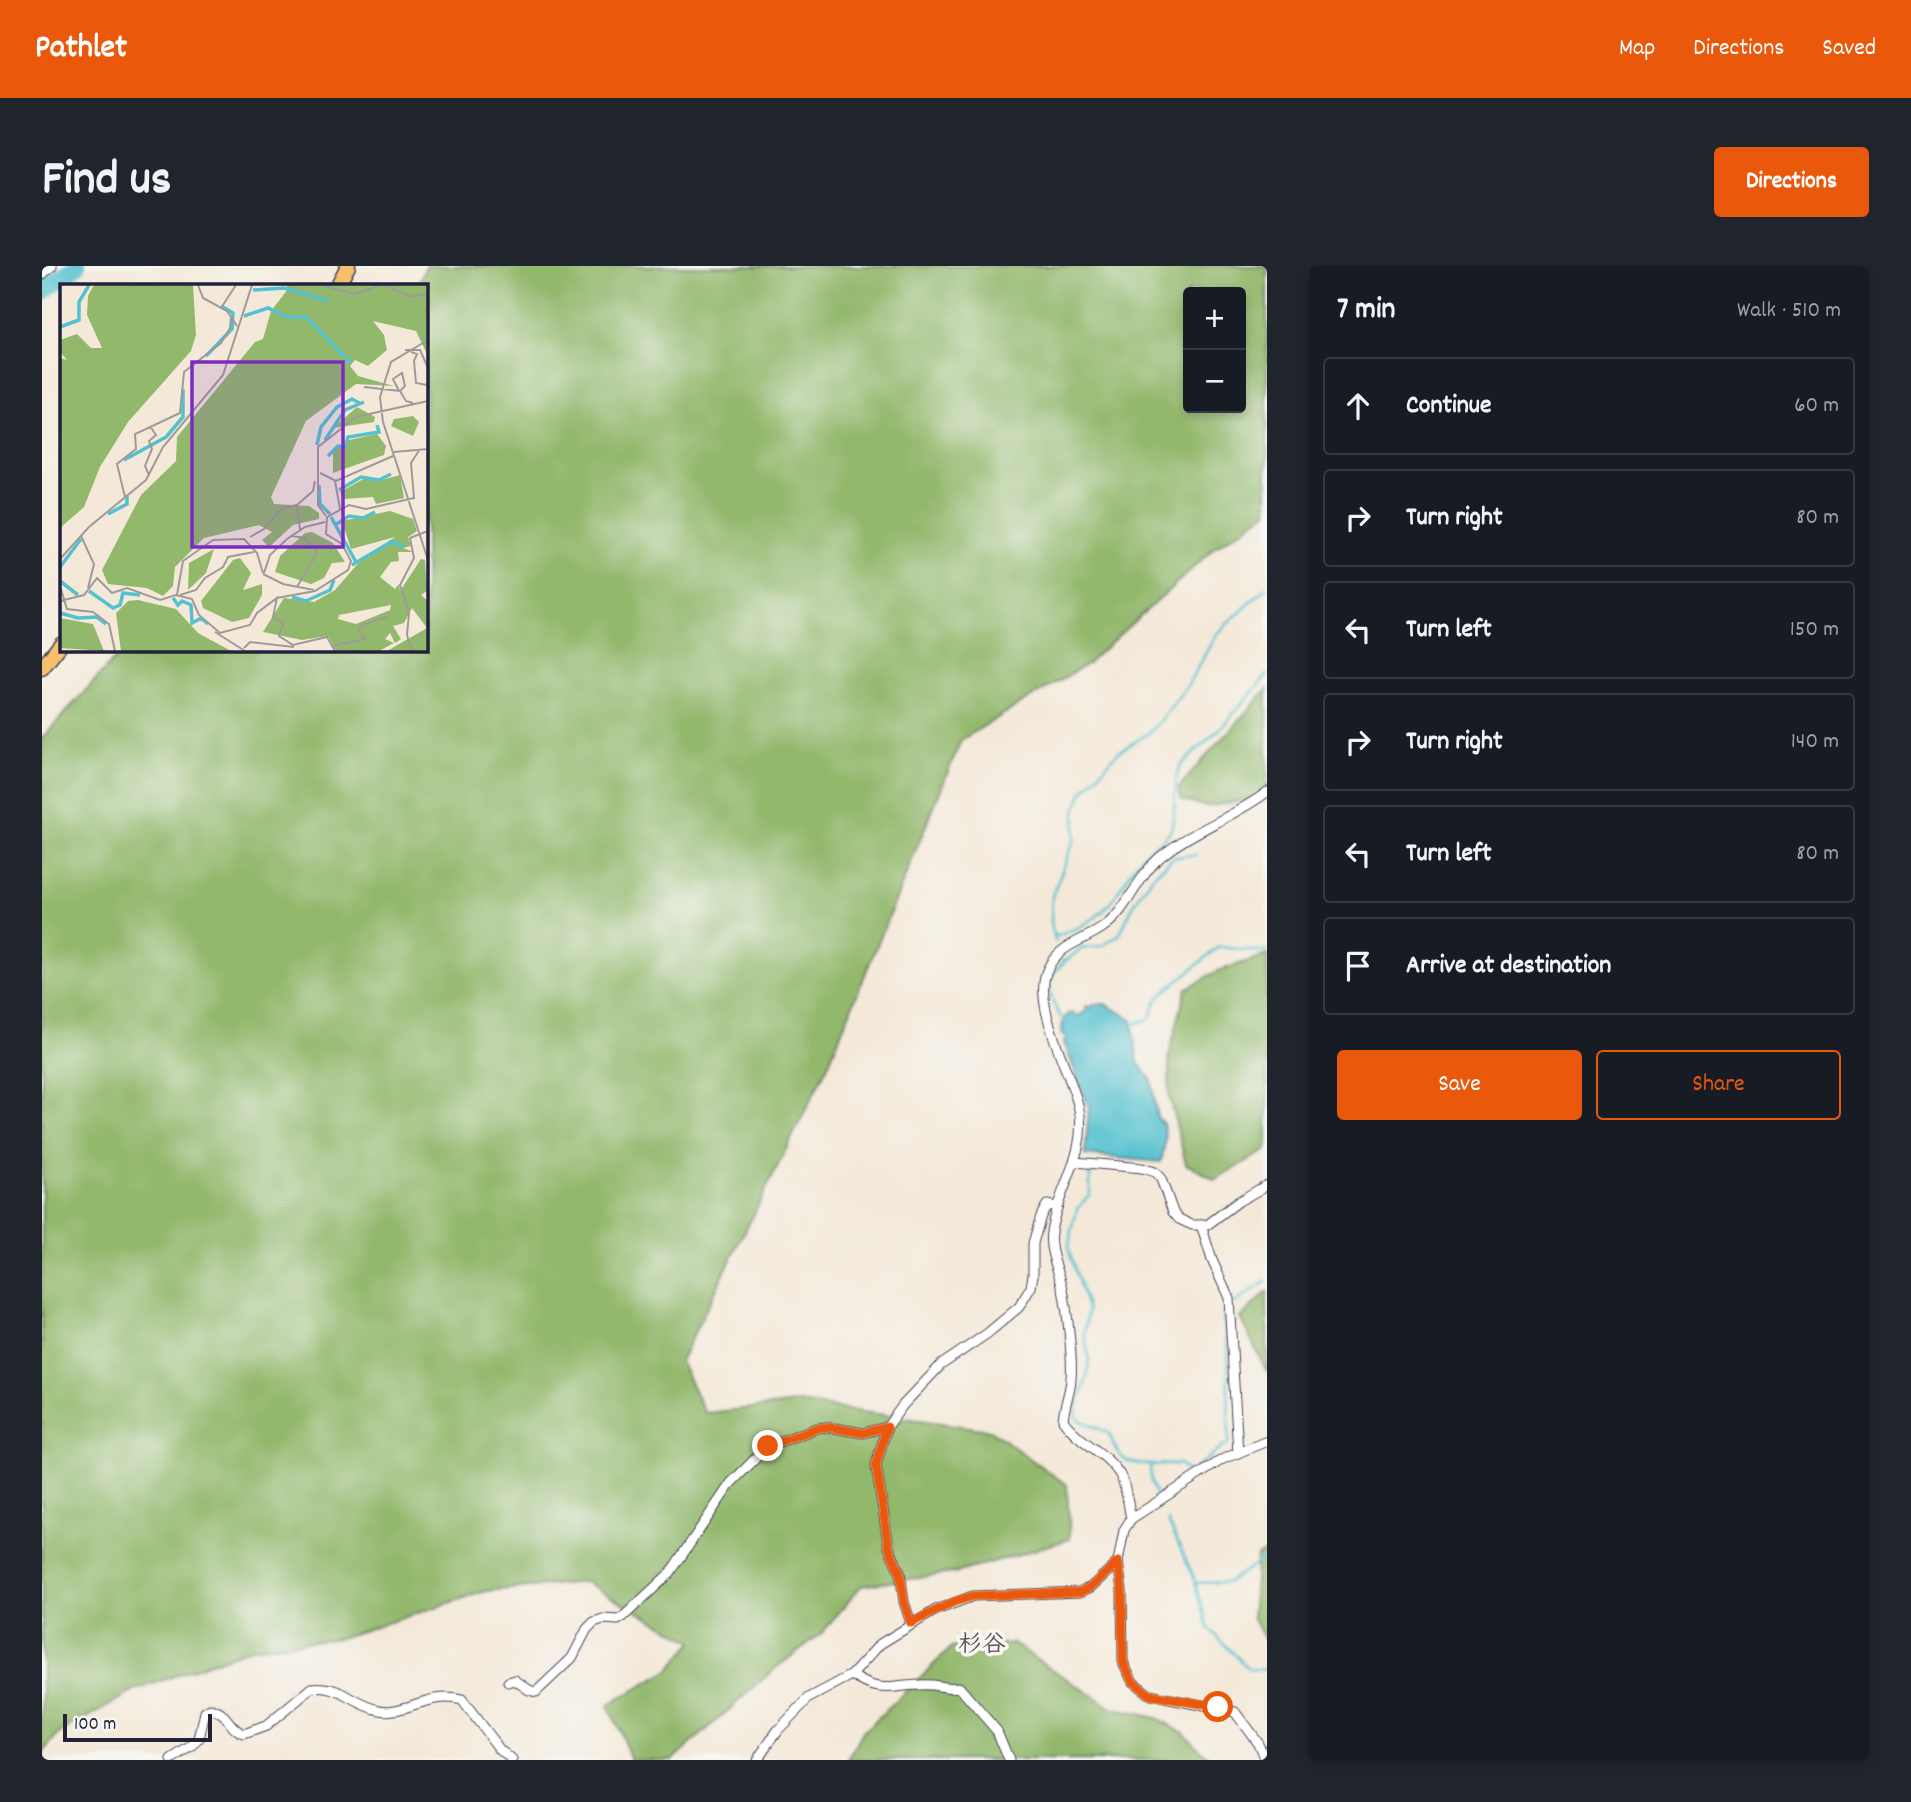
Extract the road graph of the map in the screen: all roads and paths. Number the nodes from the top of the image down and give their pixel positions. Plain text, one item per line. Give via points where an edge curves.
1 (52, 266) edge
2 (348, 266) edge
3 (42, 275) edge
4 (339, 284) edge
5 (60, 645) edge
6 (42, 668) edge
7 (1267, 792) edge
8 (1075, 1162) junction
9 (1267, 1185) edge
10 (1057, 1207) junction
11 (1200, 1225) junction
12 (887, 1427) junction
13 (1267, 1441) edge
14 (1238, 1453) junction
15 (1131, 1519) junction
16 (1118, 1562) junction
17 (911, 1623) junction
18 (852, 1675) junction
19 (508, 1682) dead end
20 (172, 1760) edge
21 (512, 1760) edge
22 (757, 1760) edge
23 (1009, 1760) edge
24 (1265, 1760) edge

1 - 3 street
2 - 4 main road
5 - 6 main road
7 - 8 street via 1156,861 1103,928 1058,953 1049,965 1043,983 1049,1023 1079,1109
8 - 10 street
8 - 11 street via 1155,1172 1173,1212 1179,1219
9 - 11 street via 1207,1225
10 - 12 street via 1047,1205 1041,1216 1033,1243 1031,1287 1019,1307 941,1365
10 - 15 street via 1050,1235 1063,1288 1071,1378 1063,1420 1119,1474
11 - 14 street via 1229,1298
12 - 17 street via 876,1465 889,1548 900,1572
12 - 19 street via 863,1433 817,1428 768,1446 731,1483 670,1573 622,1618 594,1622 572,1658 536,1692 515,1680
13 - 14 street
14 - 15 street
15 - 16 street via 1124,1530
16 - 17 street via 1080,1592 973,1596
16 - 24 street via 1123,1662 1133,1682 1150,1695 1235,1712
17 - 18 street via 880,1644
18 - 22 street via 809,1698
18 - 23 street via 869,1687 959,1688 997,1731
20 - 21 street via 199,1740 205,1712 210,1709 226,1715 244,1734 266,1726 312,1688 320,1687 379,1710 442,1696 462,1700

